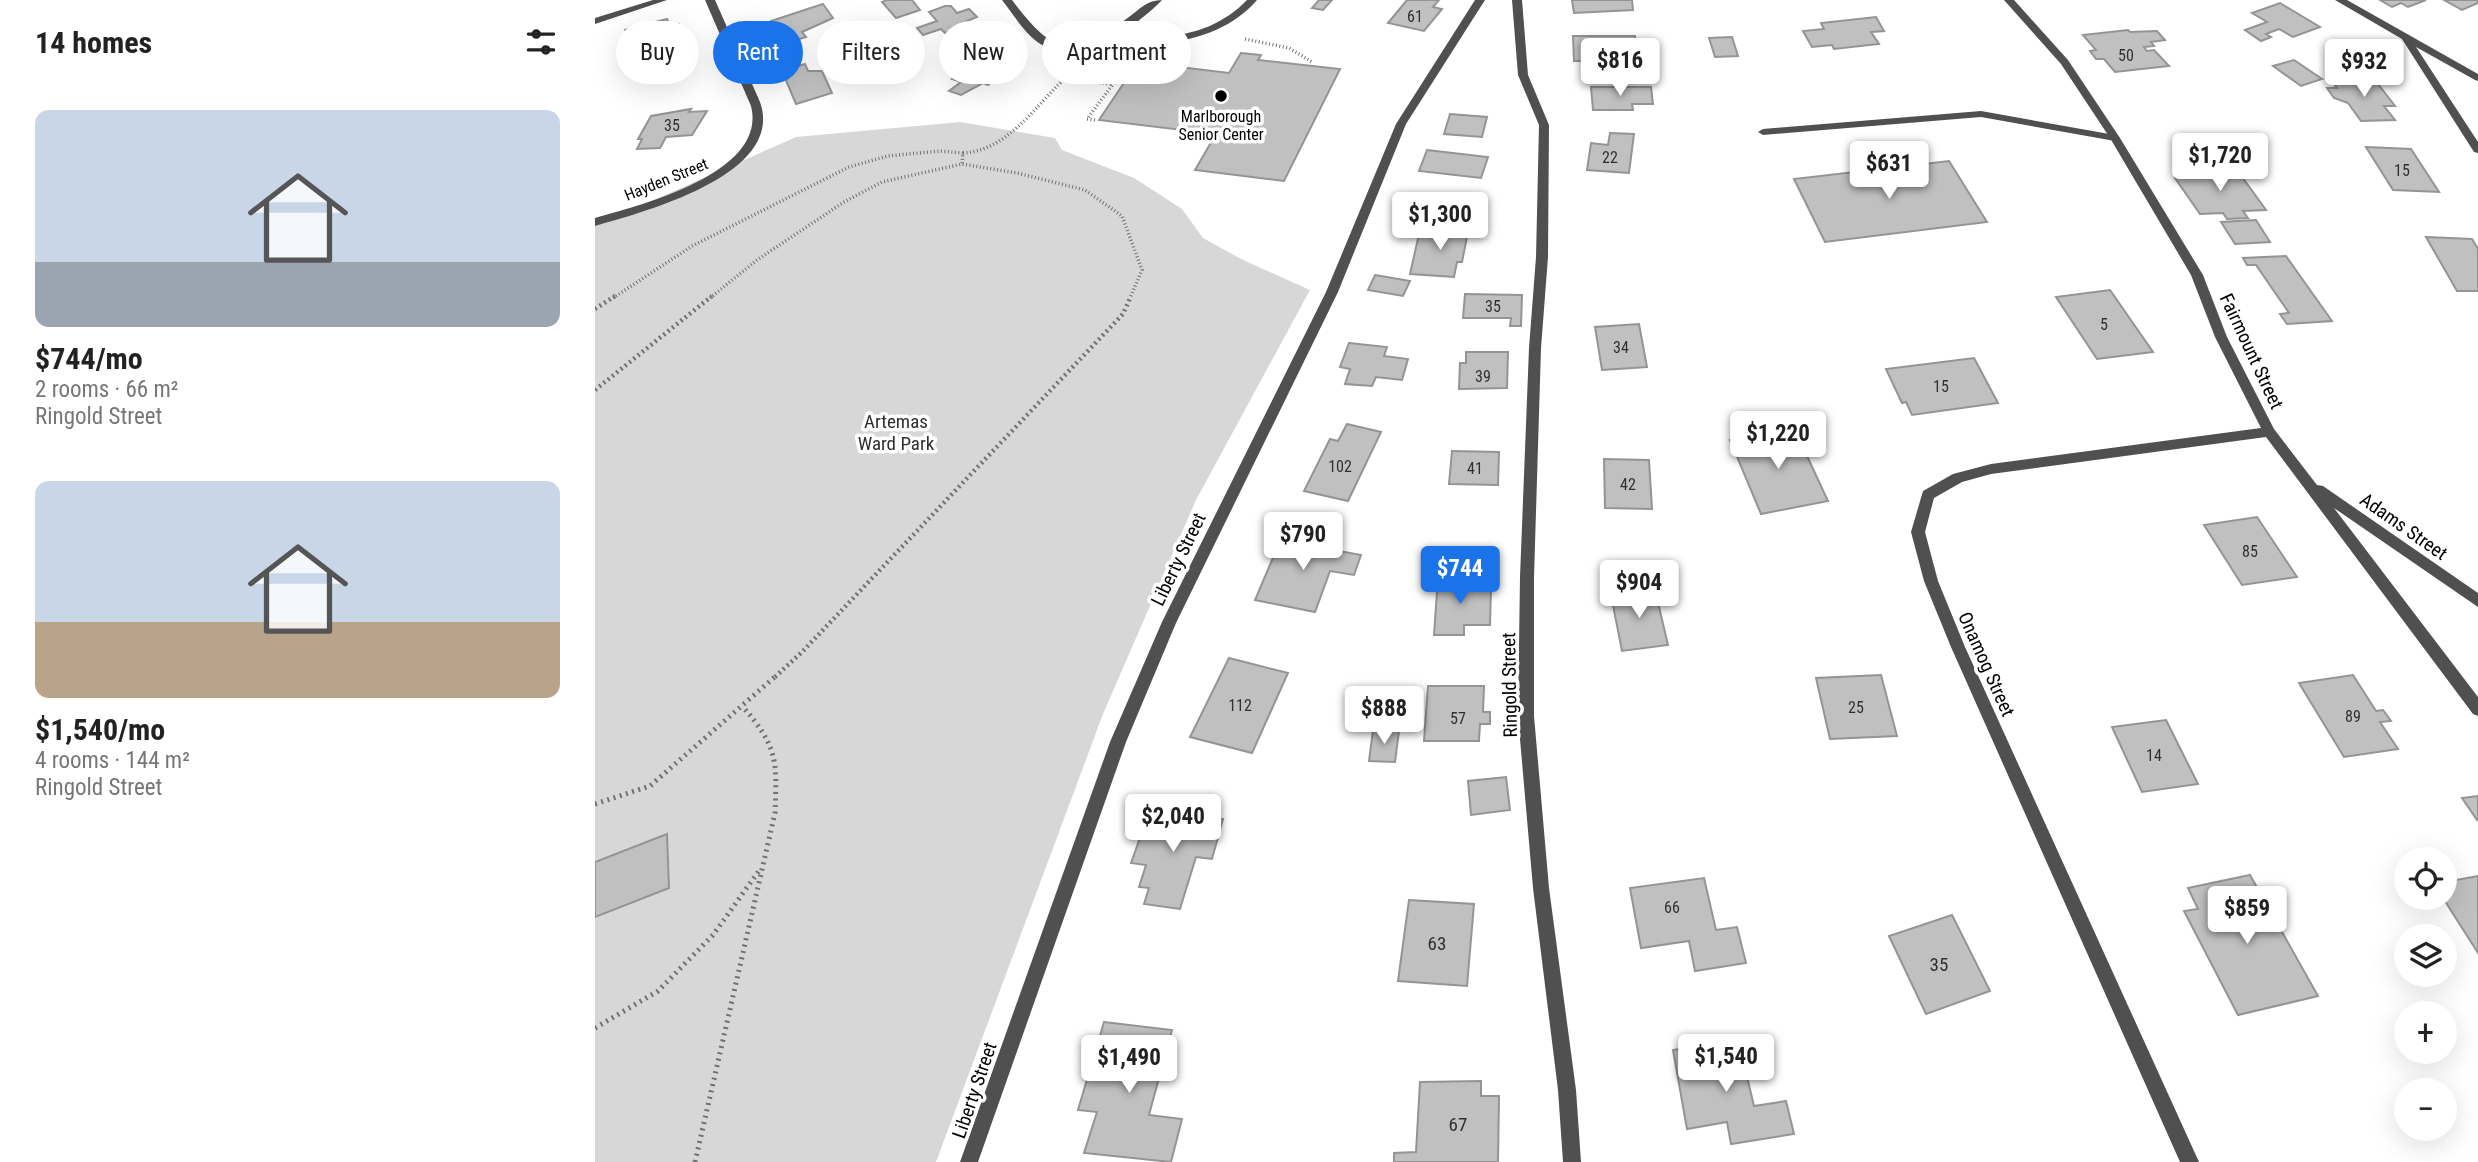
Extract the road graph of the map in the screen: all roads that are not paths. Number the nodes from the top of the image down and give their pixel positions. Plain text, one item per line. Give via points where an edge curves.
1 (662, 0) edge
2 (711, 0) edge
3 (1007, 0) edge
4 (1157, 0) edge
5 (1252, 0) edge
6 (1480, 0) edge
7 (1517, 0) edge
8 (2009, 0) edge
9 (2340, 0) edge
10 (595, 21) edge
11 (1130, 21) edge
12 (1191, 34) edge
13 (2405, 37) junction
14 (1042, 40) edge
15 (2478, 78) edge
16 (1763, 132) dead end
17 (2115, 138) junction
18 (2478, 150) edge
19 (595, 222) edge
20 (2269, 432) junction
21 (2308, 483) junction
22 (2478, 601) edge
23 (2478, 709) edge
24 (969, 1162) edge
25 (1572, 1162) edge
26 (2190, 1162) edge

1 - 10 street
2 - 19 street, Hayden Street via 758,113 756,135 726,171 683,192
3 - 14 street
4 - 11 street
5 - 12 street via 1238,15
6 - 24 street, Liberty Street via 1401,124 1332,292 1169,622 1118,742
7 - 25 street, Ringold Street via 1523,75 1544,125 1526,716
8 - 17 street, Fairmount Street via 2065,62
9 - 13 street
13 - 15 street
13 - 18 street
16 - 17 street via 1981,114
17 - 20 street, Fairmount Street via 2197,275 2221,337
20 - 21 street, Fairmount Street
20 - 26 street, Onamog Street via 2071,457 1958,478 1928,495 1917,532 1958,647
21 - 22 street, Adams Street
21 - 23 street, Fairmount Street

